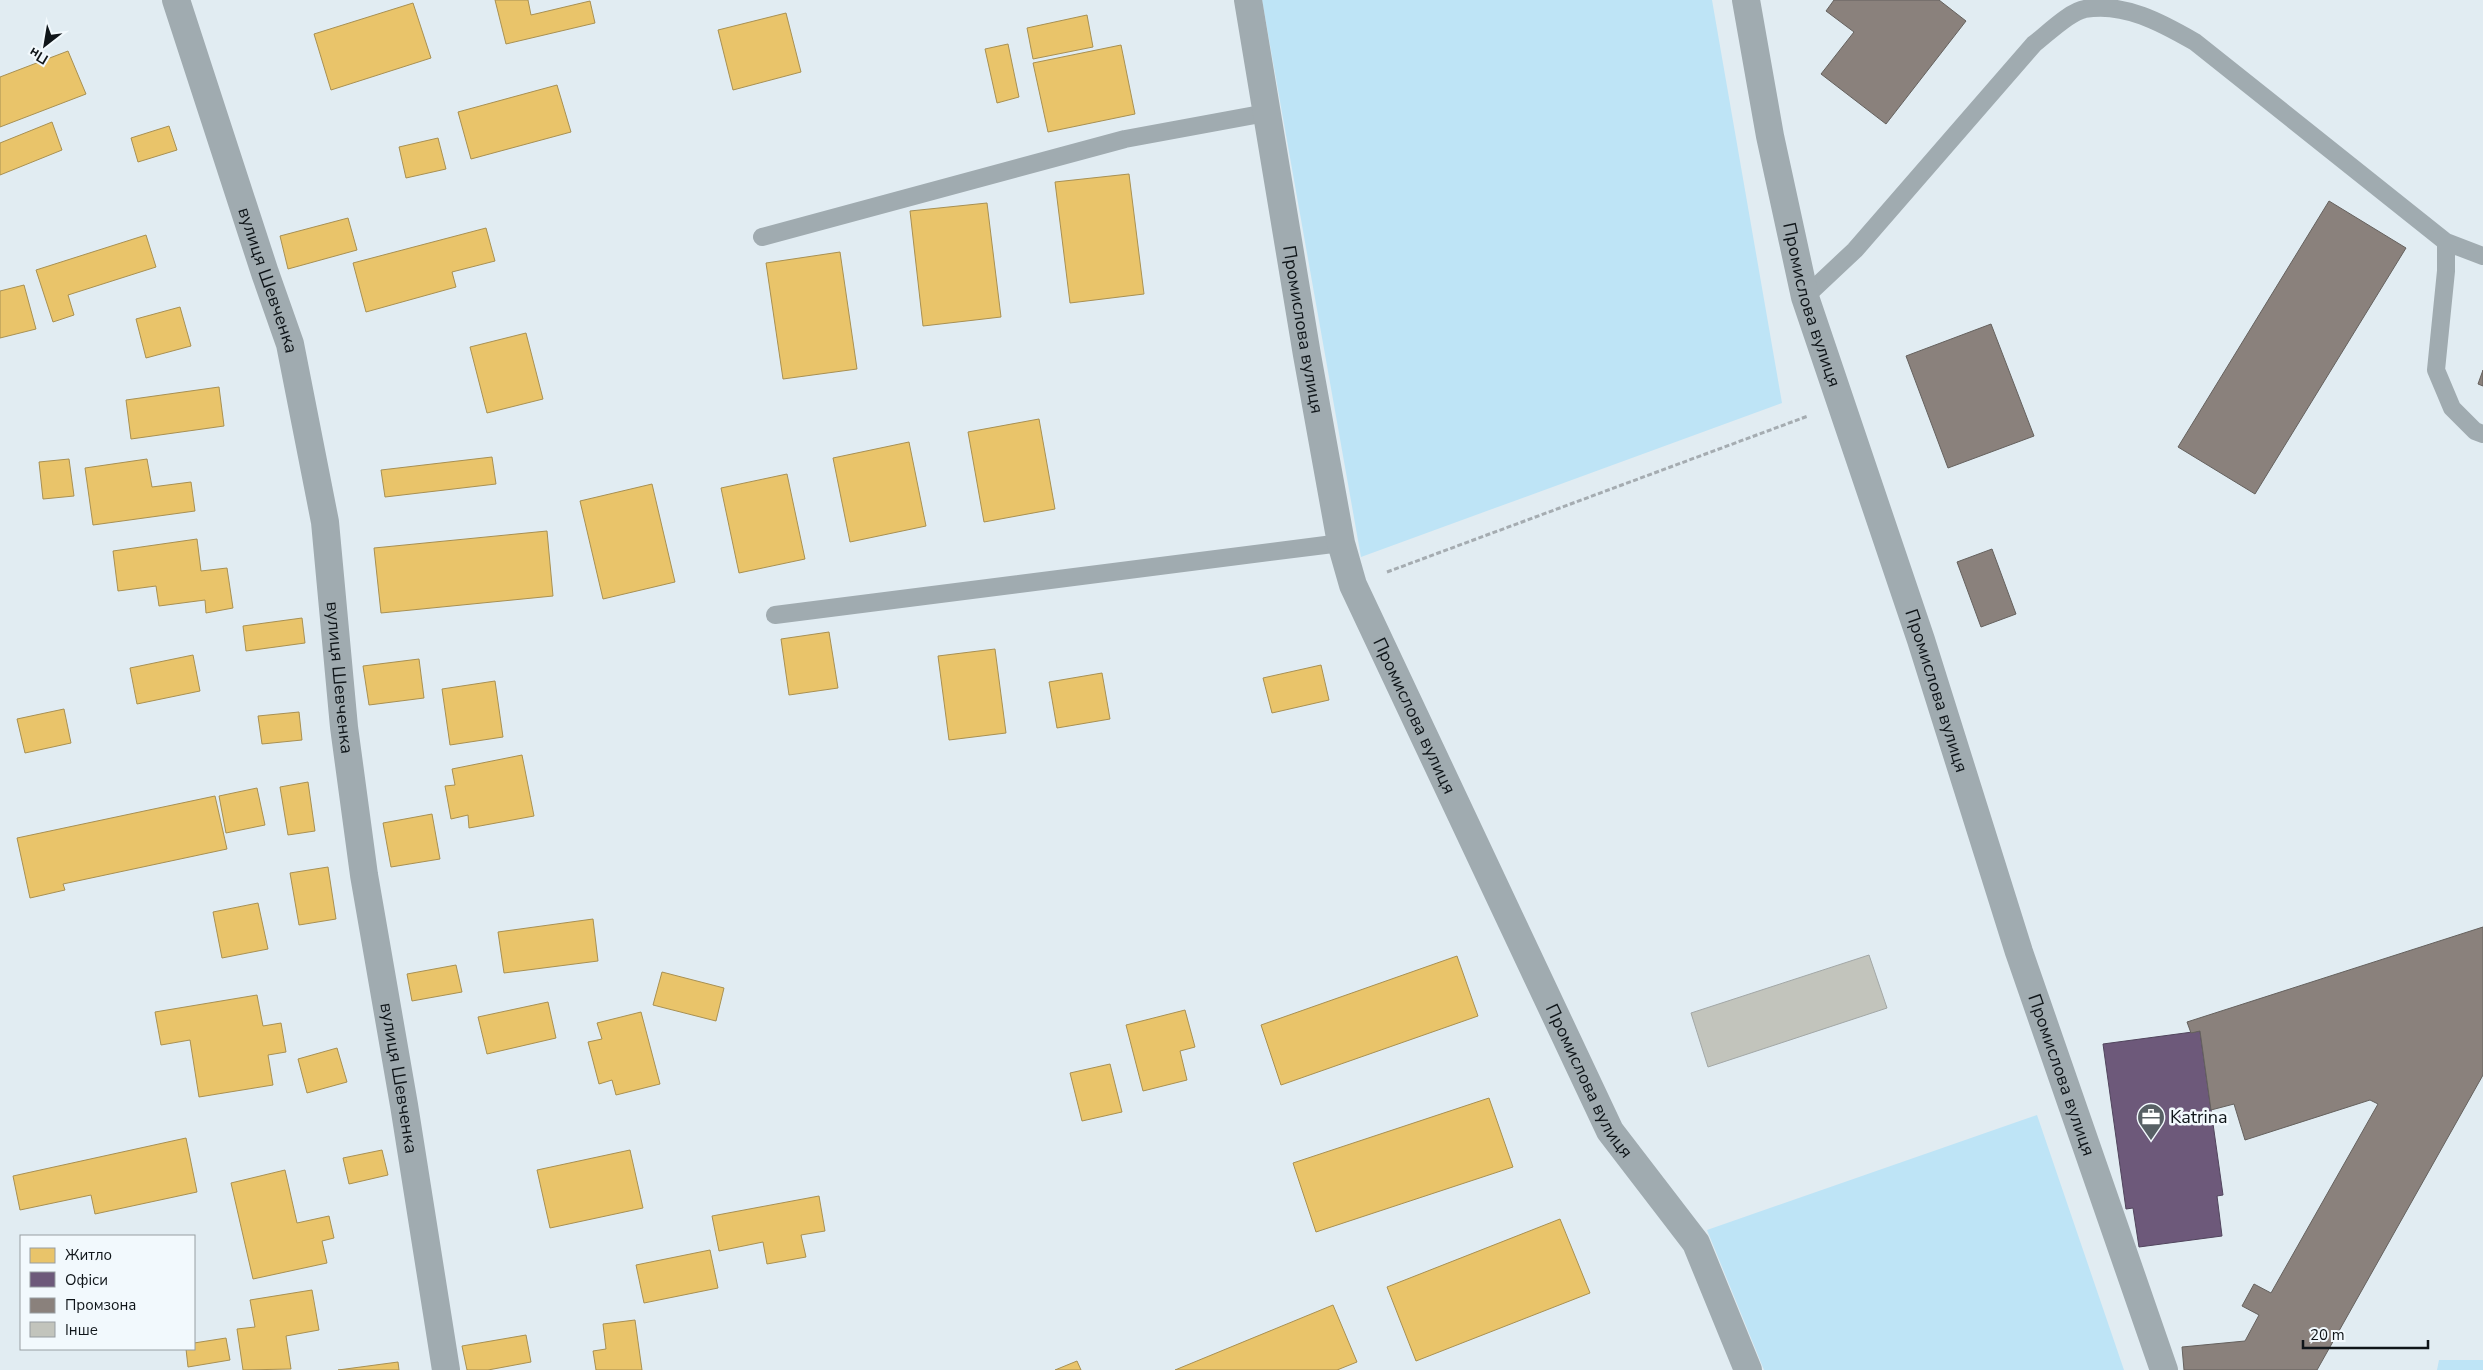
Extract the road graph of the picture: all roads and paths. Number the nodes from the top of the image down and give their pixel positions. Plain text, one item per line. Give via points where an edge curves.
1 (176, 0) edge
2 (1248, 0) edge
3 (1746, 0) edge
4 (1266, 113) junction
5 (762, 237) dead end
6 (2446, 242) junction
7 (2483, 256) edge
8 (1805, 297) junction
9 (1841, 404) junction
10 (2483, 434) edge
11 (1341, 543) junction
12 (1353, 585) junction
13 (775, 615) dead end
14 (446, 1370) edge
15 (1748, 1370) edge
16 (2164, 1370) edge

1 - 14 street, вулиця Шевченка via 290,344 325,522 344,727 364,875 408,1124
2 - 4 street, Промислова вулиця
3 - 8 street, Промислова вулиця via 1770,136
4 - 5 lane via 1126,139
4 - 11 street, Промислова вулиця
6 - 7 lane
6 - 8 lane via 2195,42 2160,22 2123,10 2084,9 2034,44 1855,250
6 - 10 lane via 2436,370 2452,408
8 - 9 street, Промислова вулиця
9 - 12 path
9 - 16 street, Промислова вулиця via 1921,640 2020,952
11 - 12 street, Промислова вулиця
11 - 13 lane
12 - 15 street, Промислова вулиця via 1610,1131 1696,1243

